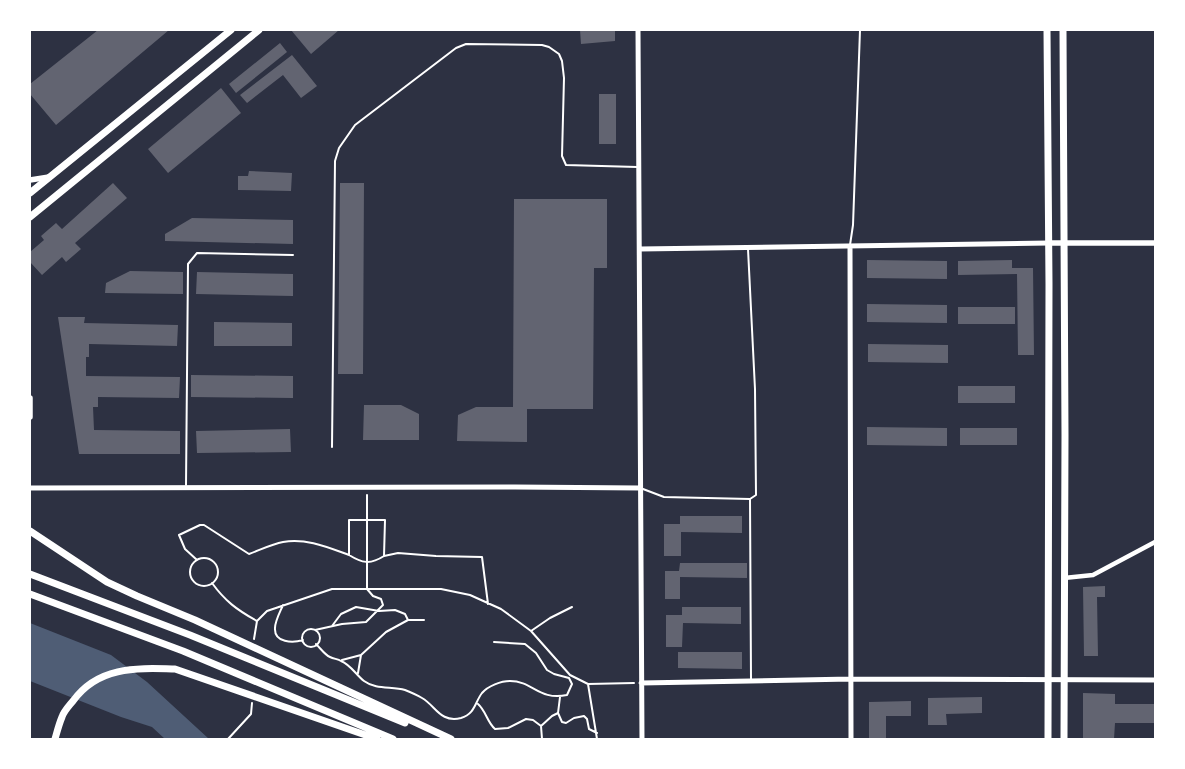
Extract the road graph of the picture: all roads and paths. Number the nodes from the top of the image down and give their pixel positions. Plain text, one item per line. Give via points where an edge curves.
1 (231, 30) edge
2 (258, 30) edge
3 (638, 30) edge
4 (860, 30) edge
5 (1047, 30) edge
6 (1063, 30) edge
7 (639, 167) junction
8 (49, 177) junction
9 (30, 180) edge
10 (30, 193) edge
11 (30, 217) edge
12 (1155, 242) edge
13 (1049, 243) junction
14 (1064, 243) junction
15 (850, 246) junction
16 (748, 248) junction
17 (640, 249) junction
18 (293, 255) dead end
19 (30, 398) edge
20 (30, 417) edge
21 (332, 447) dead end
22 (30, 488) edge
23 (186, 488) junction
24 (367, 488) junction
25 (640, 488) junction
26 (750, 499) junction
27 (367, 520) junction
28 (30, 531) edge
29 (1155, 542) edge
30 (349, 555) junction
31 (384, 556) junction
32 (197, 560) junction
33 (367, 562) junction
34 (30, 574) edge
35 (1064, 578) junction
36 (212, 583) junction
37 (367, 590) junction
38 (30, 594) edge
39 (488, 604) junction
40 (282, 605) junction
41 (572, 607) dead end
42 (379, 611) junction
43 (408, 620) junction
44 (424, 620) dead end
45 (256, 621) junction
46 (332, 626) junction
47 (315, 630) junction
48 (530, 631) junction
49 (303, 640) junction
50 (494, 642) dead end
51 (316, 644) junction
52 (254, 646) dead end
53 (361, 655) junction
54 (341, 660) junction
55 (358, 674) junction
56 (851, 679) junction
57 (1064, 679) junction
58 (1048, 680) junction
59 (1155, 680) edge
60 (751, 681) junction
61 (641, 683) junction
62 (588, 684) junction
63 (252, 694) dead end
64 (560, 696) junction
65 (478, 703) junction
66 (558, 712) junction
67 (541, 726) junction
68 (597, 733) junction
69 (55, 739) edge
70 (228, 739) edge
71 (376, 739) edge
72 (393, 739) edge
73 (445, 739) edge
74 (451, 739) edge
75 (542, 739) edge
76 (597, 739) edge
77 (642, 739) edge
78 (851, 739) edge
79 (1048, 739) edge
80 (1064, 739) edge

1 - 8 main road
2 - 11 main road
3 - 7 street
4 - 15 lane
5 - 13 main road
6 - 14 main road
7 - 17 street
7 - 21 lane via 566,165 562,156 562,61 555,51 542,44 460,46 355,125 339,148 335,162
8 - 9 main road
8 - 10 main road
12 - 14 main road
13 - 14 main road
13 - 15 street
13 - 58 main road
14 - 35 main road
15 - 16 street
15 - 56 street
16 - 17 street
16 - 26 lane via 756,495
17 - 25 street
18 - 23 lane via 197,253 188,264
19 - 20 main road
22 - 23 street
23 - 24 street
24 - 25 street
24 - 27 path
25 - 26 lane via 664,497
25 - 61 street
26 - 60 lane
27 - 30 path via 349,520
27 - 31 path via 385,520
27 - 33 path
28 - 74 main road via 107,582
29 - 35 street via 1093,575
30 - 32 path via 320,544 299,541 281,542 249,554 200,525 179,536 185,549
30 - 33 path
31 - 33 path via 375,562
31 - 39 path via 398,553 482,557
32 - 36 path via 206,558 214,563 218,576
32 - 36 path via 191,567 193,580 200,585
33 - 37 path
34 - 73 main road via 190,634
35 - 57 main road
36 - 45 path via 224,599
37 - 39 path via 441,589 470,595
37 - 40 path via 332,589
37 - 42 path via 382,600
38 - 72 main road via 183,651
39 - 48 path via 501,609
40 - 45 path via 267,611
40 - 49 path via 275,626 276,634 288,642
41 - 48 path
42 - 43 path via 400,612
42 - 46 path via 366,622
42 - 46 path via 352,608 341,614
43 - 44 path
43 - 53 path via 386,632
45 - 52 path
46 - 47 path
47 - 49 path via 304,632
47 - 51 path via 320,637
48 - 62 path via 570,675
49 - 51 path via 308,646
50 - 64 path via 525,644 536,653 547,670 569,678 571,690
51 - 54 path via 327,655
53 - 54 path
53 - 55 path
54 - 55 path
55 - 65 path via 364,681 404,690 424,699 439,715 449,718 461,718
56 - 58 street
56 - 60 street
56 - 78 street
57 - 58 street
57 - 59 street
57 - 80 main road
58 - 79 main road
60 - 61 street
61 - 62 path
61 - 77 street
62 - 68 path
63 - 70 path via 251,714
64 - 65 path via 545,695 530,686 510,681 494,684 482,692
64 - 66 path
65 - 67 path via 495,729 508,728 526,719
66 - 67 path
66 - 68 path via 562,722 566,723 584,716 589,729
67 - 75 path
68 - 76 path
69 - 71 main road via 62,715 77,694 93,681 113,672 140,668 175,670

